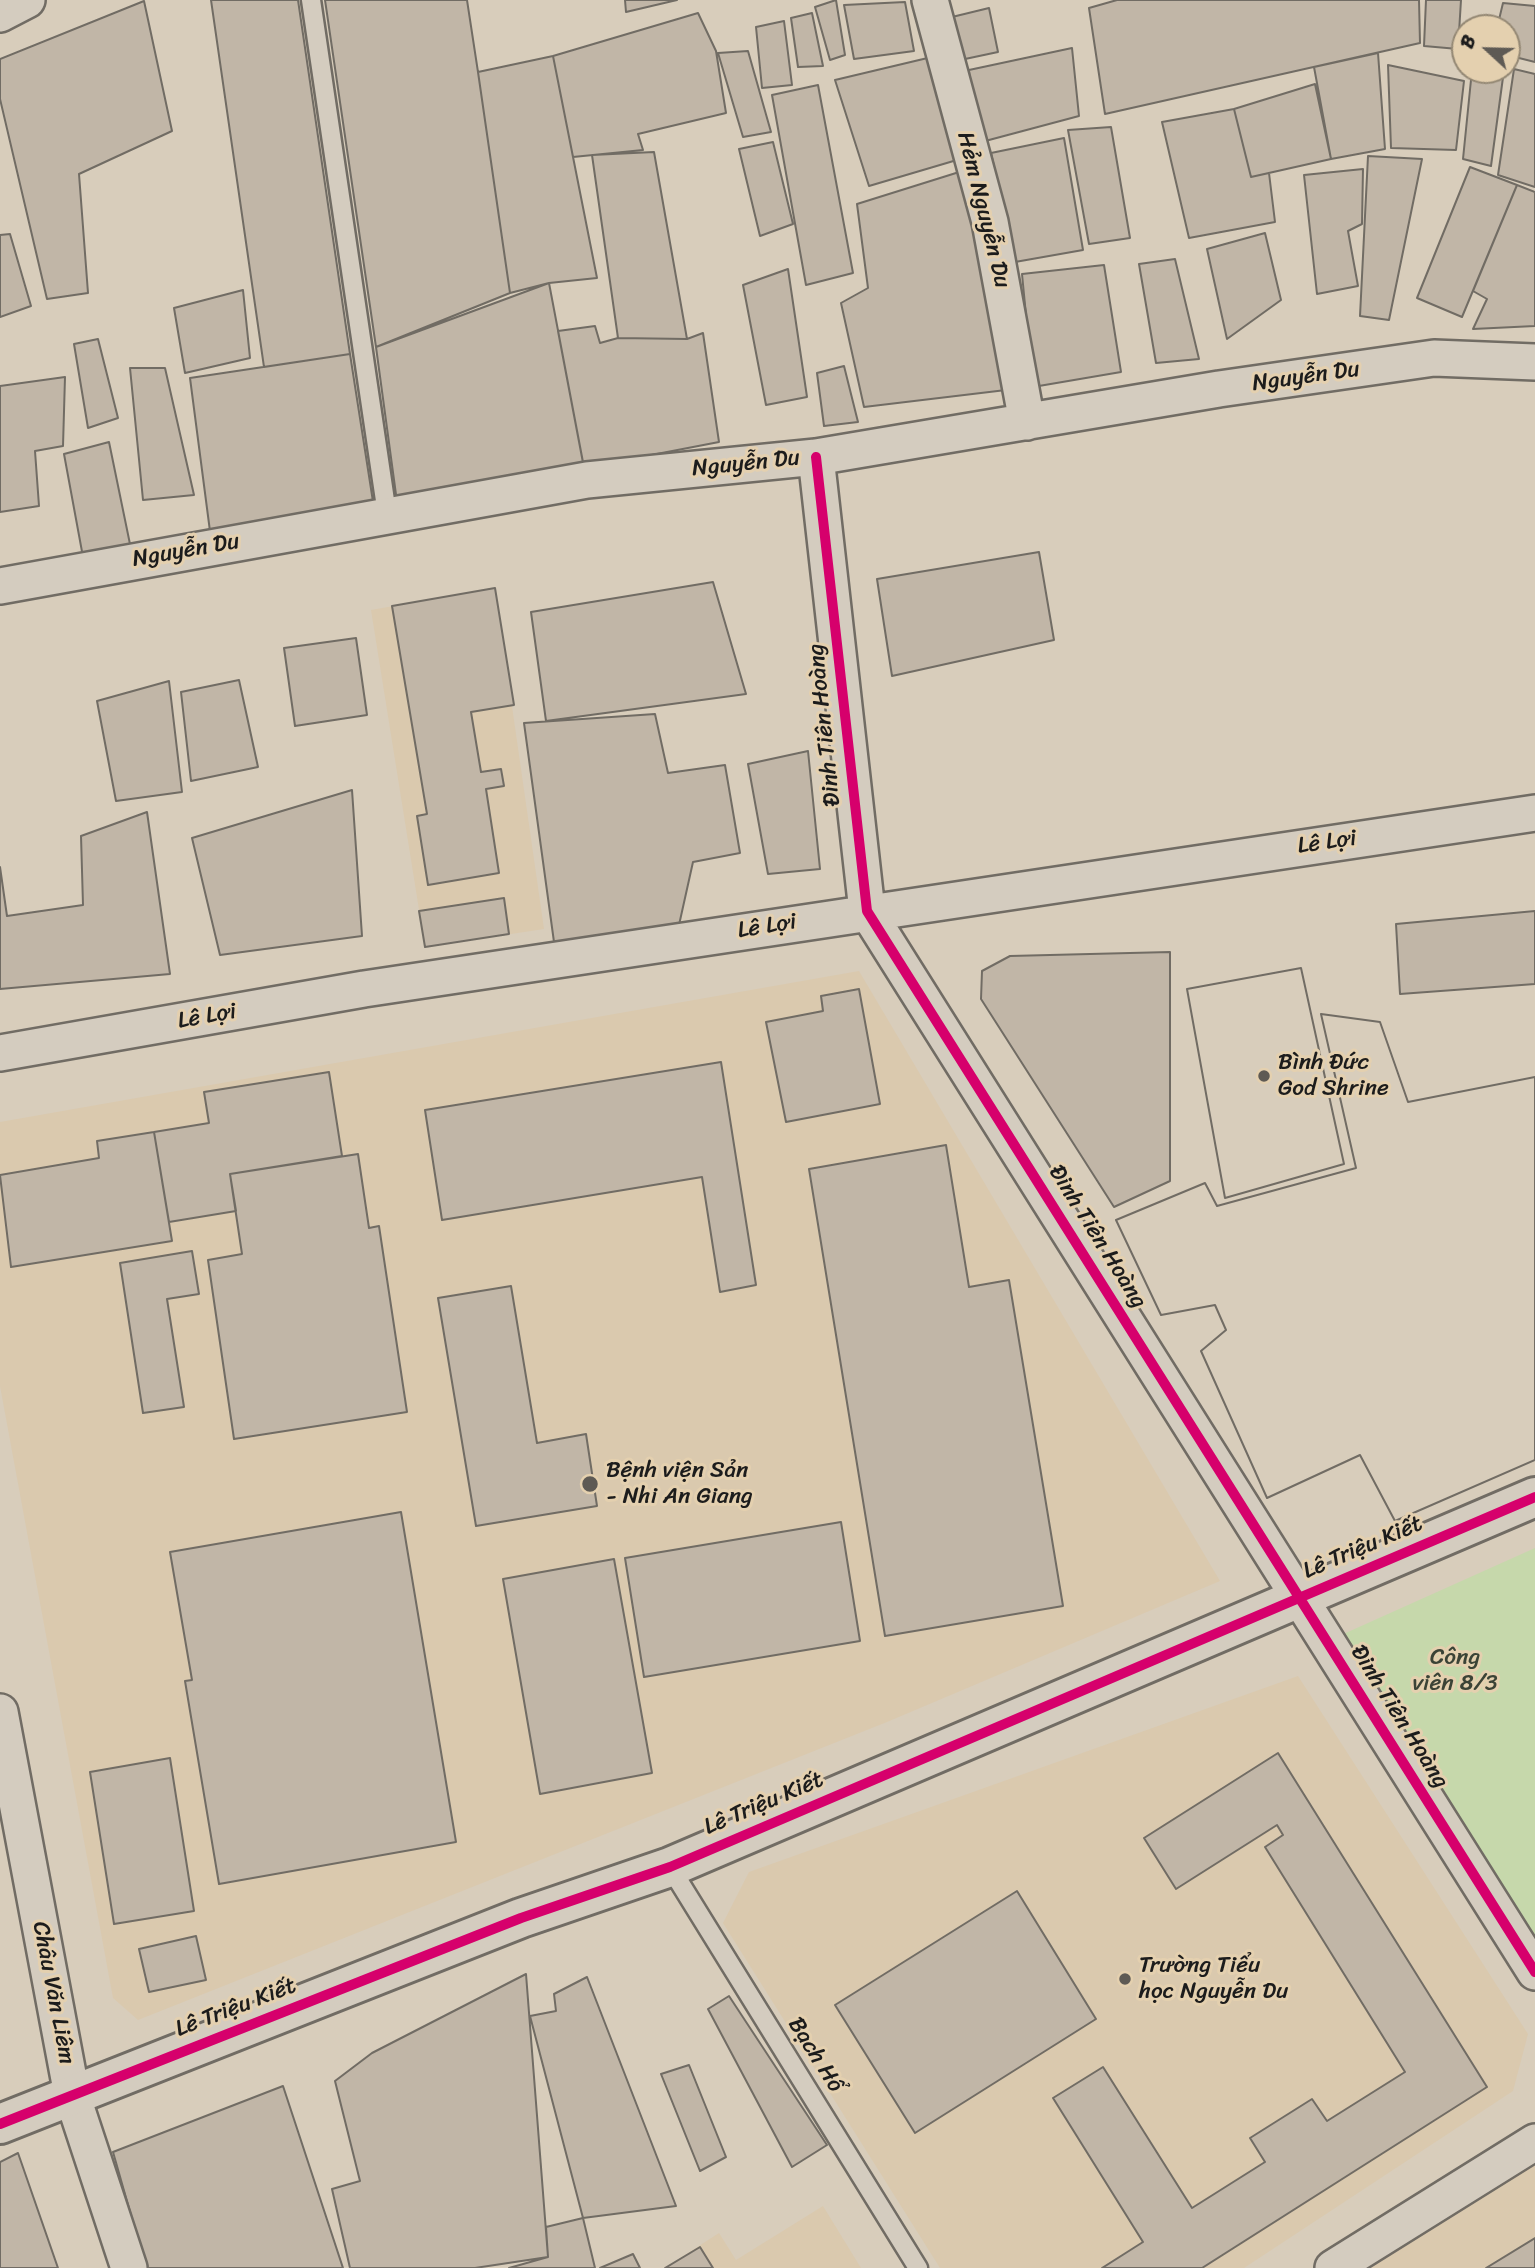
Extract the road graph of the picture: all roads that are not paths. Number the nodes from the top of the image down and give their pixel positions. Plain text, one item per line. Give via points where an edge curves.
1 (27, 0) edge
2 (312, 0) edge
3 (930, 0) edge
4 (0, 14) edge
5 (1535, 362) edge
6 (1027, 422) junction
7 (816, 457) junction
8 (387, 514) junction
9 (0, 586) edge
10 (1535, 813) edge
11 (867, 911) junction
12 (0, 1053) edge
13 (1535, 1497) edge
14 (1300, 1598) junction
15 (0, 1712) edge
16 (670, 1867) junction
17 (1535, 1972) edge
18 (72, 2095) junction
19 (0, 2124) edge
20 (1535, 2142) edge
21 (129, 2268) edge
22 (918, 2268) edge
23 (1333, 2268) edge

1 - 4 street
2 - 8 lane
3 - 6 street, Hẻm Nguyễn Du via 990,222
5 - 6 street, Nguyễn Du via 1434,358
6 - 7 street, Nguyễn Du
7 - 8 street, Nguyễn Du via 587,480
7 - 11 street, Đinh Tiên Hoàng
8 - 9 street, Nguyễn Du
10 - 11 street, Lê Lợi
11 - 12 street, Lê Lợi via 364,989
11 - 14 street, Đinh Tiên Hoàng
13 - 14 street, Lê Triệu Kiết
14 - 16 street, Lê Triệu Kiết
14 - 17 street, Đinh Tiên Hoàng
15 - 18 street, Châu Văn Liêm
16 - 18 street, Lê Triệu Kiết via 521,1918
16 - 22 lane, Bạch Hổ
18 - 19 street, Lê Triệu Kiết
18 - 21 street, Châu Văn Liêm
20 - 23 street

